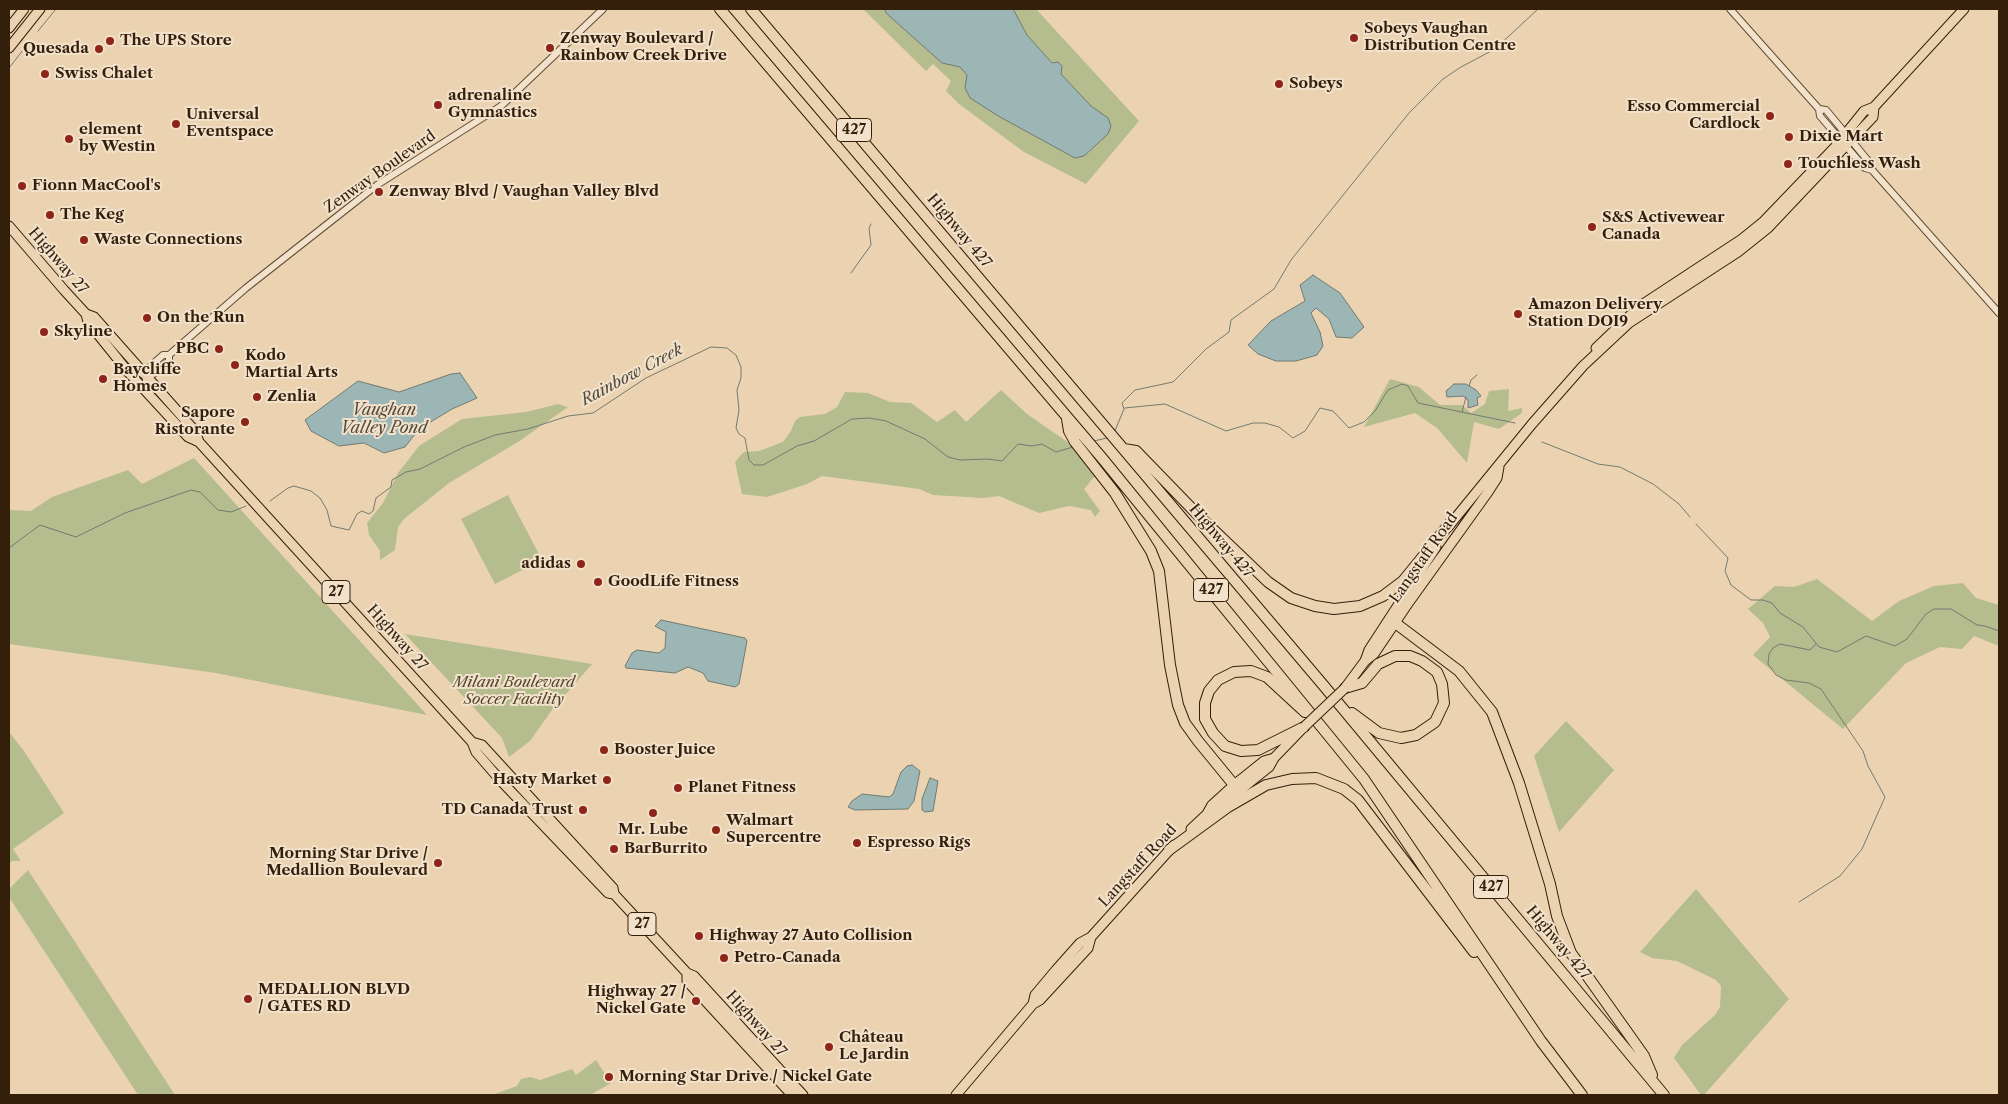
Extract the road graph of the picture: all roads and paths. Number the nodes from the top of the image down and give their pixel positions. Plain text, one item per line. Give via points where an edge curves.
1 (24, 9) edge
2 (40, 9) edge
3 (603, 9) edge
4 (720, 9) edge
5 (751, 9) edge
6 (1730, 9) edge
7 (1964, 9) edge
8 (9, 28) edge
9 (9, 48) edge
10 (1846, 140) junction
11 (9, 226) edge
12 (1999, 313) edge
13 (143, 379) junction
14 (1076, 434) junction
15 (1124, 449) junction
16 (1499, 467) junction
17 (1451, 522) junction
18 (1393, 621) junction
19 (1324, 686) junction
20 (1345, 688) junction
21 (1320, 723) junction
22 (1304, 727) junction
23 (1237, 788) junction
24 (1169, 850) junction
25 (687, 973) junction
26 (1542, 1041) junction
27 (1661, 1091) edge
28 (792, 1095) edge
29 (803, 1095) edge
30 (956, 1095) edge
31 (1582, 1095) edge

1 - 8 main road
2 - 9 main road
3 - 13 street, Zenway Boulevard via 501,106 377,185 246,288 169,355 169,361
4 - 14 highway, 427 via 1067,417
5 - 15 highway, Highway 427 / 427
6 - 10 street via 1819,109 1820,116
7 - 10 main road, Langstaff Road via 1874,107 1864,111
10 - 12 street via 1870,163 1872,170
10 - 16 main road, Langstaff Road via 1742,239 1640,306 1585,358 1583,366
11 - 13 main road, Highway 27 / 27 via 86,314 88,322
13 - 25 main road, Highway 27 / 27 via 194,431 200,442 472,742 476,752 502,782 608,892 614,894
14 - 21 highway, 427 via 1102,458
14 - 23 highway via 1092,464 1142,533 1159,571 1173,679 1185,723
15 - 17 highway via 1136,451 1268,582 1291,598 1315,606 1334,609 1360,606 1383,596 1404,581
15 - 19 highway, Highway 427 / 427
16 - 17 main road, Langstaff Road
16 - 18 main road, Langstaff Road via 1492,485
17 - 18 main road, Langstaff Road
18 - 20 main road, Langstaff Road via 1374,654
18 - 27 highway via 1459,671 1492,712 1519,783 1557,916 1572,954 1644,1056
19 - 20 highway via 1379,733 1401,738 1416,735 1435,722 1444,702 1437,672 1422,660 1410,656 1395,656 1378,664 1362,682
19 - 27 highway, Highway 427 / 427
20 - 22 main road, Langstaff Road, bridge
21 - 22 highway via 1267,677 1251,671 1234,672 1218,680 1205,703 1205,719 1213,734 1225,746 1241,751 1258,750
21 - 26 highway, 427 via 1405,836
22 - 23 main road, Langstaff Road via 1274,758 1264,761
23 - 24 main road, Langstaff Road via 1212,805 1207,814
24 - 26 highway via 1228,807 1266,785 1316,778 1344,789 1358,800 1392,842
24 - 30 main road, Langstaff Road via 1091,937 1056,970 1035,995 1033,1004
25 - 28 main road, Highway 27 / 27 via 688,981
25 - 29 main road, Highway 27 / 27 via 694,976
26 - 31 highway, 427

